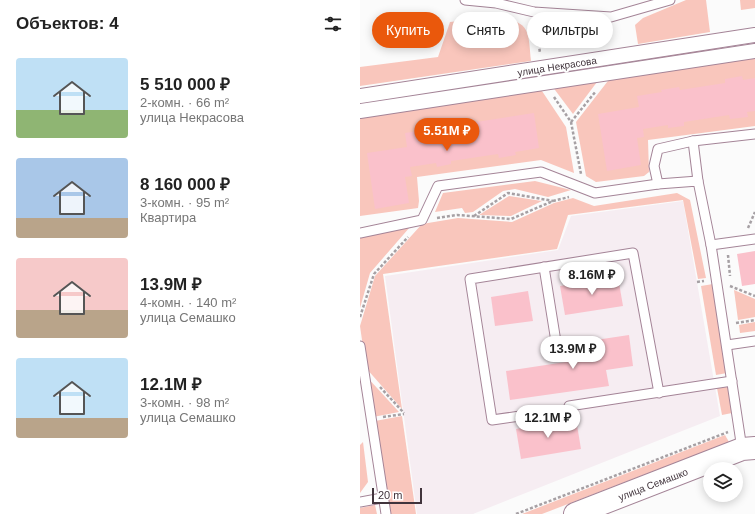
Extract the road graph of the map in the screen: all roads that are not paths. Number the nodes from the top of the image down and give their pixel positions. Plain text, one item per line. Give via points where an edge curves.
1 (465, 0) edge
2 (670, 0) edge
3 (755, 36) edge
4 (755, 51) edge
5 (360, 96) edge
6 (360, 111) edge
7 (755, 134) edge
8 (693, 140) junction
9 (698, 181) junction
10 (658, 184) junction
11 (360, 233) edge
12 (755, 239) edge
13 (711, 245) junction
14 (544, 267) junction
15 (755, 341) edge
16 (727, 345) junction
17 (360, 346) edge
18 (557, 348) dead end
19 (732, 381) junction
20 (659, 393) junction
21 (569, 406) dead end
22 (520, 416) dead end
23 (749, 448) edge
24 (382, 498) junction
25 (360, 502) edge
26 (386, 514) edge
27 (575, 514) edge

1 - 2 lane via 496,3 534,12 611,17
3 - 5 street, улица Некрасова
4 - 6 street, улица Некрасова
7 - 8 lane
8 - 9 lane
8 - 10 lane via 658,149 654,166
9 - 10 lane
9 - 13 lane
10 - 11 lane via 595,193 541,172 438,186 422,220
12 - 13 lane
13 - 16 lane
14 - 18 lane
14 - 20 lane via 633,253
14 - 22 lane via 470,279 492,420
15 - 16 lane
16 - 19 lane
17 - 24 lane
19 - 20 lane
19 - 23 lane via 739,427
20 - 21 lane
23 - 27 street, улица Семашко
24 - 25 lane
24 - 26 lane

